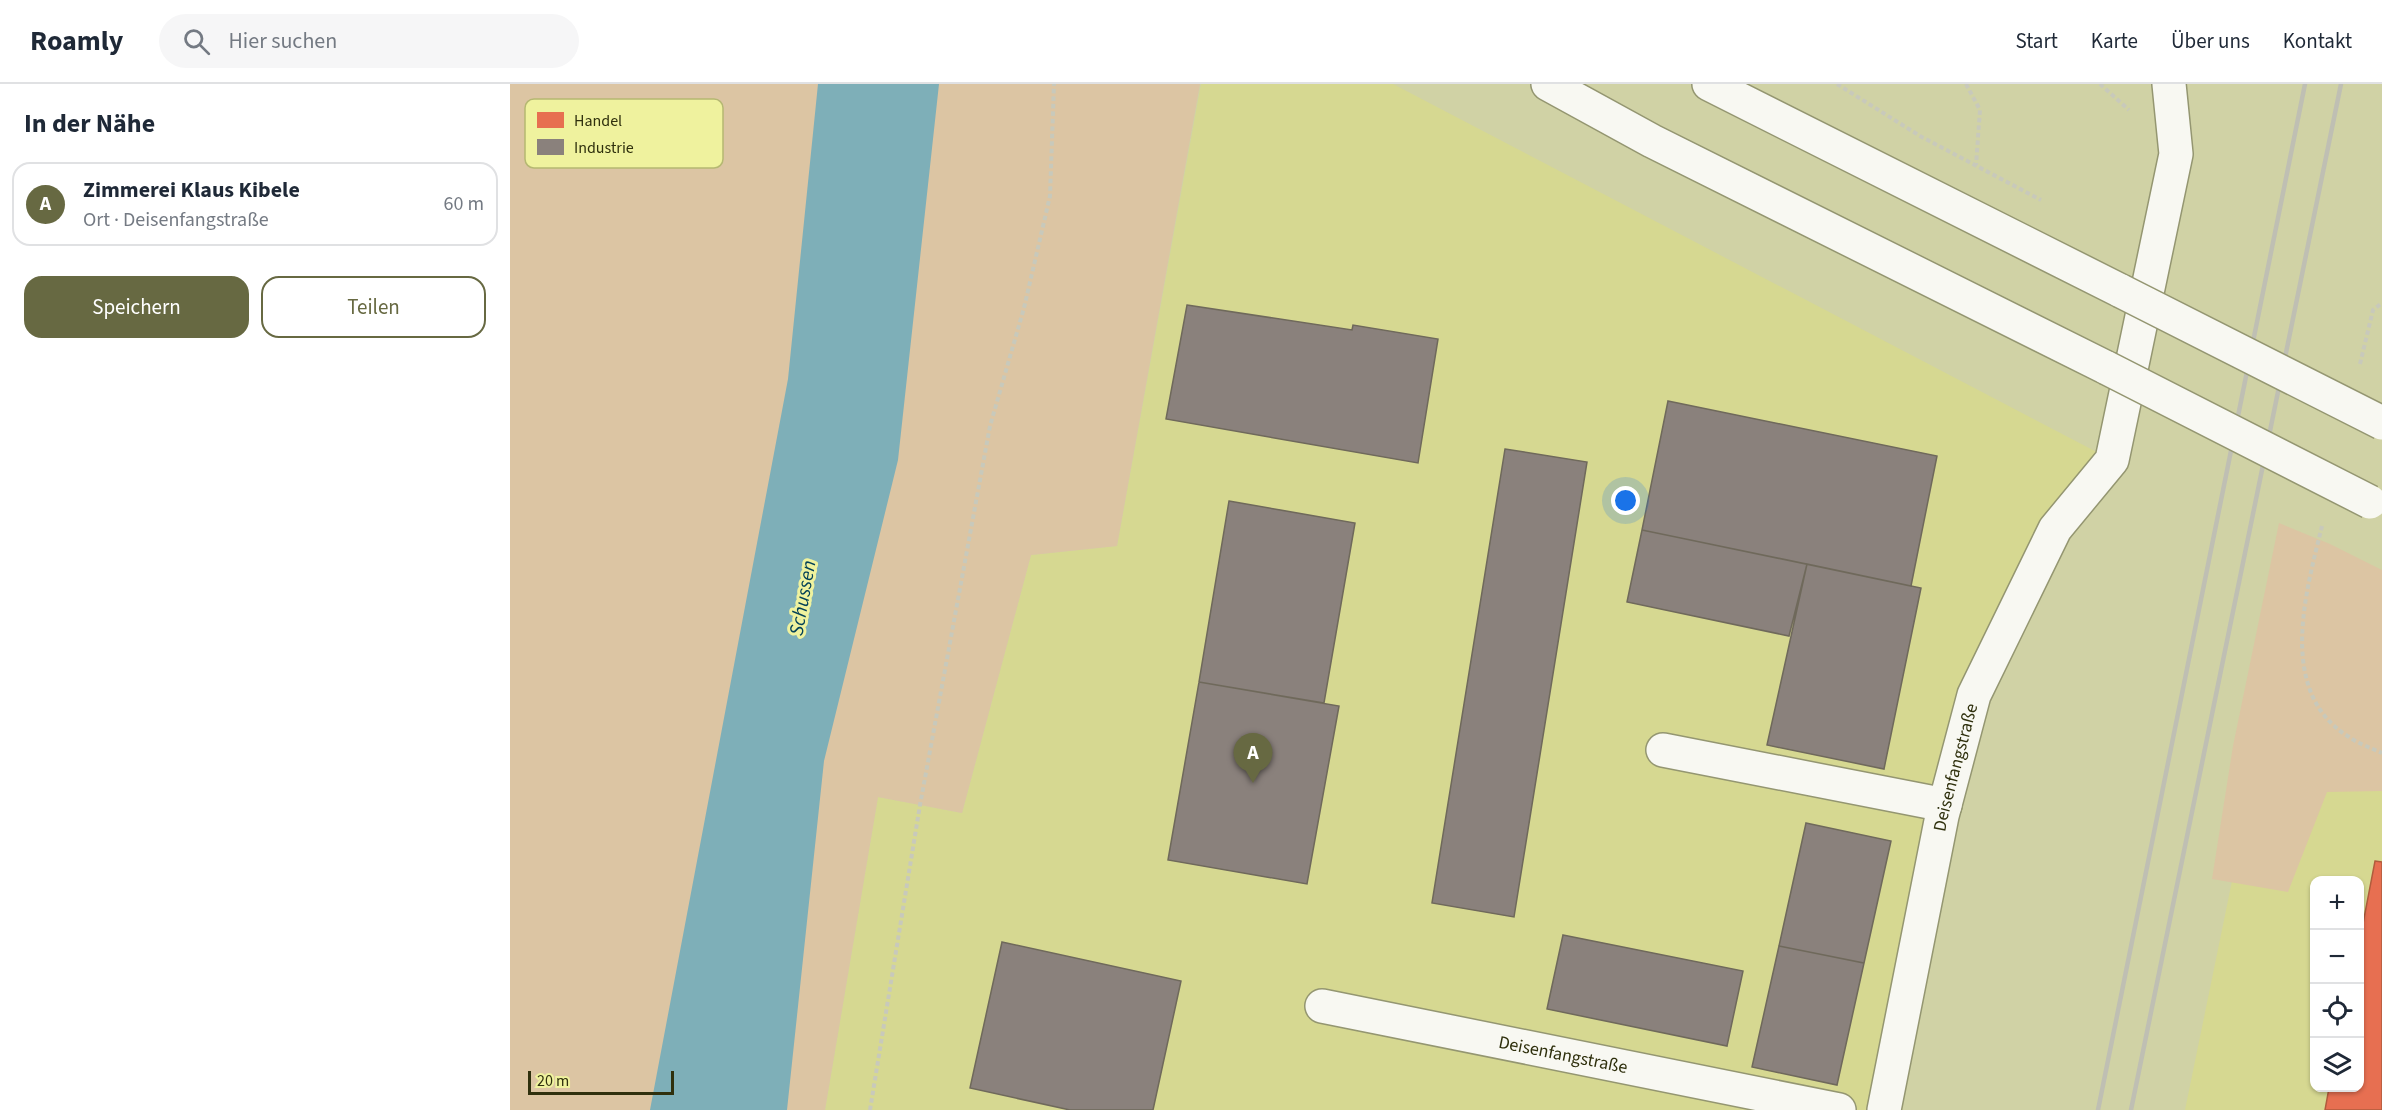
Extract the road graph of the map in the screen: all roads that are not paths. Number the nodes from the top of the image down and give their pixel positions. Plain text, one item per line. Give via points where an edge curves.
1 (1548, 84) edge
2 (1709, 84) edge
3 (2169, 84) edge
4 (2382, 423) edge
5 (2376, 505) edge
6 (1663, 750) dead end
7 (1945, 805) junction
8 (1322, 1006) dead end
9 (1839, 1110) edge
10 (1884, 1110) edge

1 - 5 main road, bridge via 1652,141
2 - 4 main road, bridge
3 - 7 main road, Deisenfangstraße via 2176,154 2112,460 2055,529 1974,695
6 - 7 main road
7 - 10 main road, Deisenfangstraße
8 - 9 main road, Deisenfangstraße

